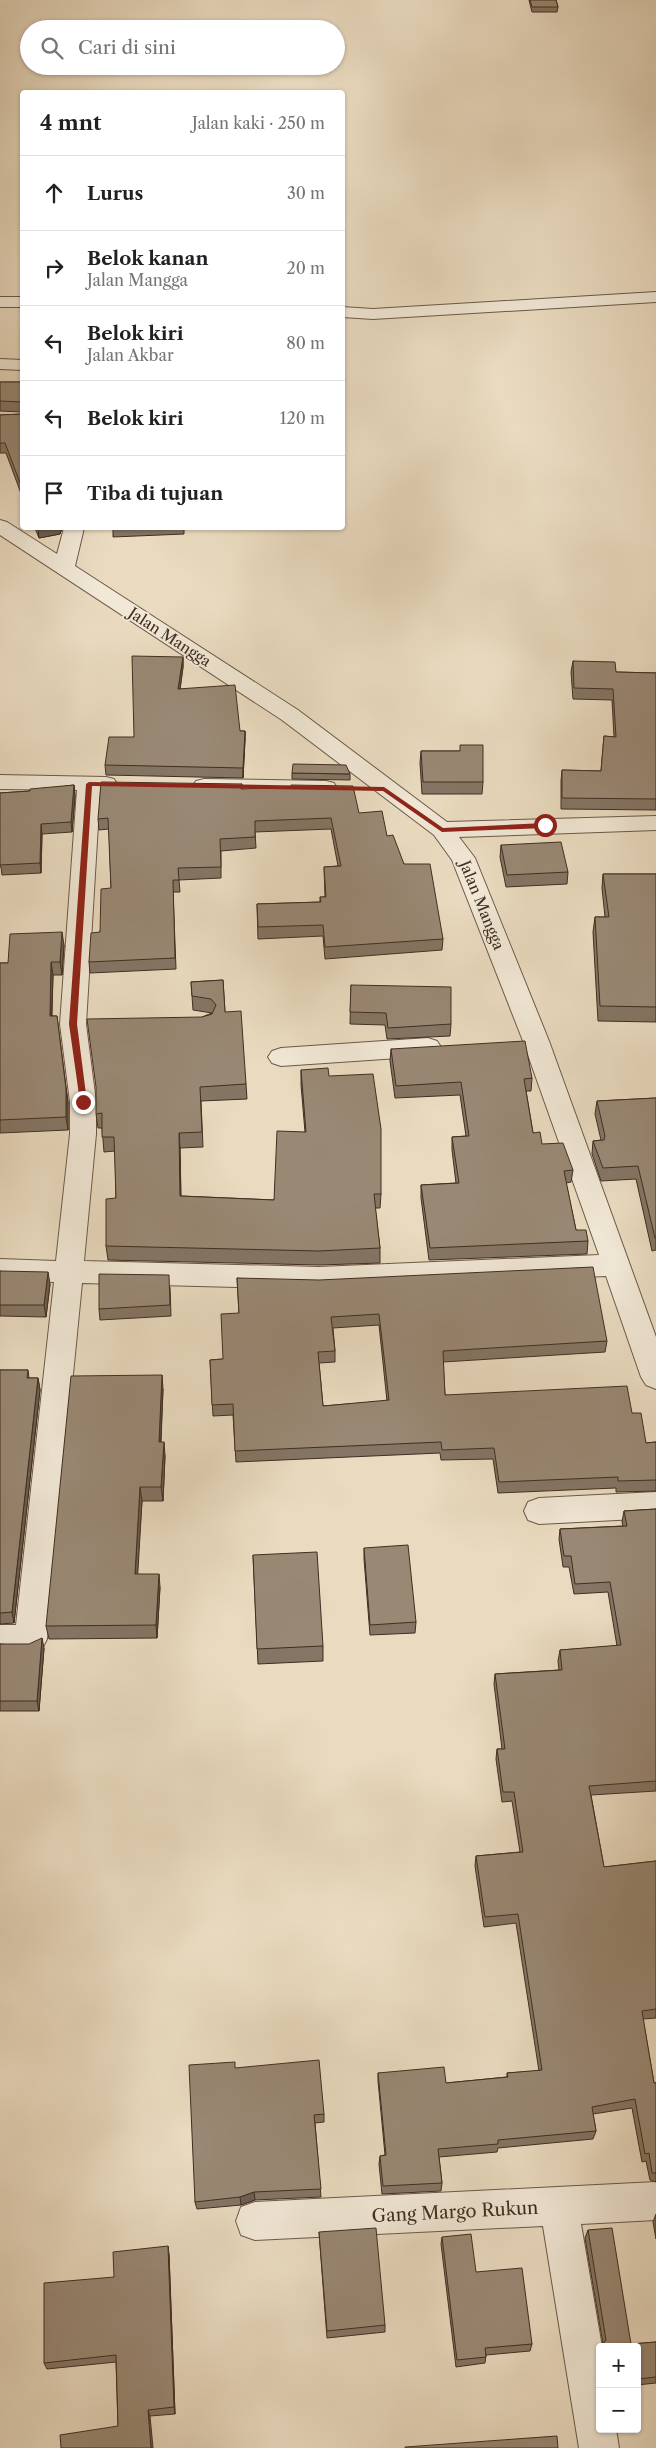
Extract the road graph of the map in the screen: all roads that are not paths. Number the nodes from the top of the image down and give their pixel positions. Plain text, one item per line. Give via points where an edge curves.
1 (656, 297) edge
2 (0, 302) edge
3 (20, 302) edge
4 (345, 312) edge
5 (0, 364) edge
6 (20, 364) edge
7 (0, 526) edge
8 (74, 530) edge
9 (64, 568) junction
10 (0, 782) edge
11 (89, 784) junction
12 (128, 784) edge
13 (186, 785) edge
14 (384, 789) junction
15 (656, 823) edge
16 (442, 830) junction
17 (536, 1041) junction
18 (509, 1042) edge
19 (453, 1046) edge
20 (281, 1057) dead end
21 (616, 1264) junction
22 (0, 1270) edge
23 (69, 1270) junction
24 (656, 1377) edge
25 (656, 1505) edge
26 (539, 1511) dead end
27 (0, 1639) edge
28 (656, 2201) edge
29 (559, 2207) junction
30 (255, 2221) dead end
31 (598, 2448) edge

1 - 4 street via 382,314
2 - 3 street
5 - 6 street
7 - 9 street, Jalan Mangga
8 - 9 street
9 - 14 street, Jalan Mangga via 290,715
10 - 11 street
11 - 12 street
11 - 23 street via 82,1134
13 - 14 street
14 - 16 street, Jalan Mangga
15 - 16 street
16 - 17 street, Jalan Mangga via 463,858
17 - 18 street
17 - 21 street, Jalan Mangga
19 - 20 street
21 - 23 street via 319,1278
21 - 24 street, Jalan Mangga
22 - 23 street
23 - 27 street via 30,1640
25 - 26 street
28 - 29 street, Gang Margo Rukun
29 - 30 street, Gang Margo Rukun
29 - 31 street

